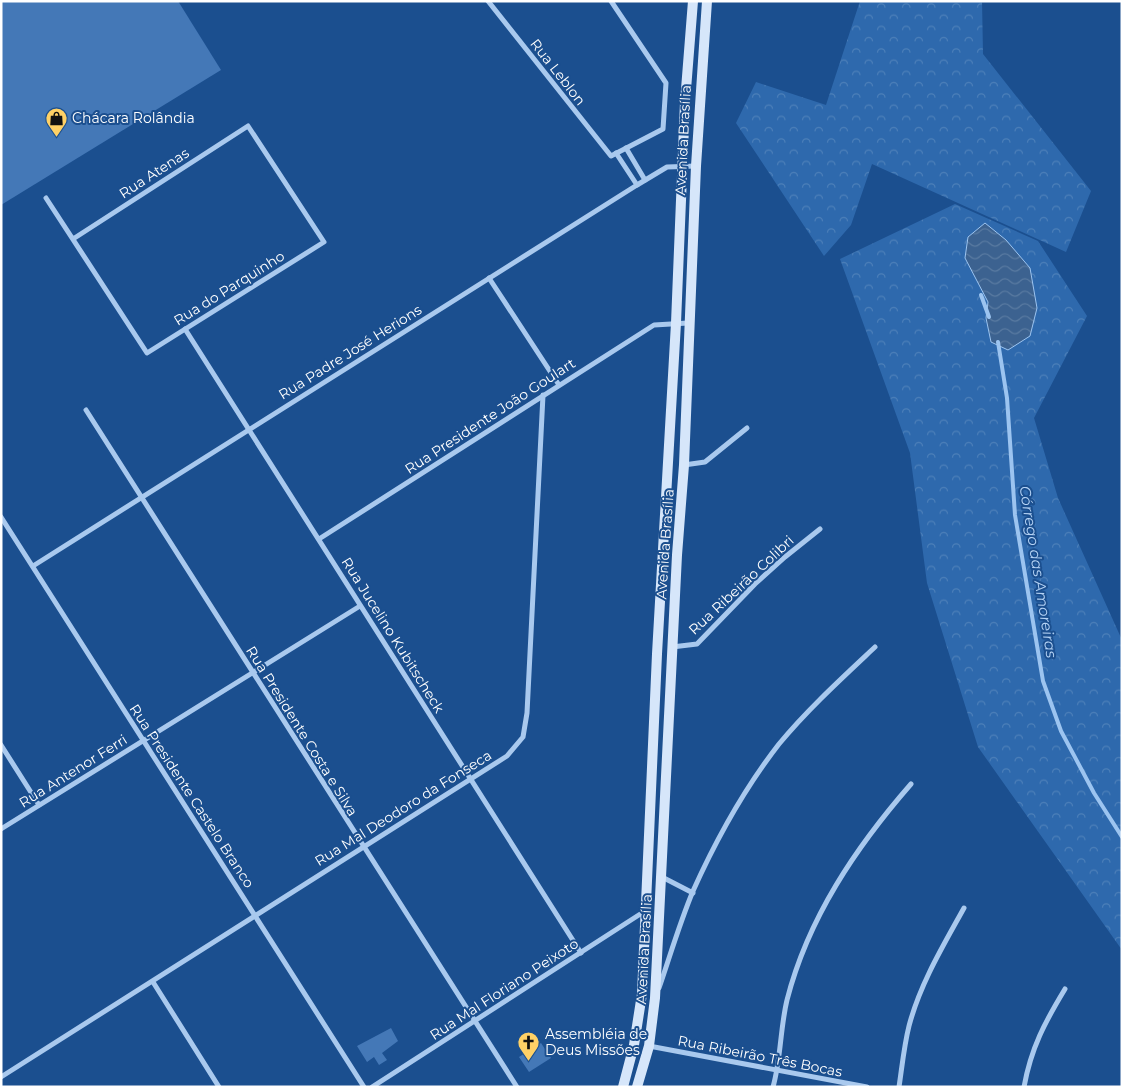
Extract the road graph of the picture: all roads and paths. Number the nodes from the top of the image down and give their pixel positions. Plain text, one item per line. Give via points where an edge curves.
1 (488, 1) edge
2 (611, 1) edge
3 (692, 1) edge
4 (707, 1) edge
5 (626, 148) junction
6 (616, 153) junction
7 (682, 166) junction
8 (696, 166) junction
9 (646, 180) junction
10 (637, 185) junction
11 (46, 198) dead end
12 (73, 239) junction
13 (324, 242) joint
14 (489, 278) junction
15 (676, 323) junction
16 (688, 323) junction
17 (185, 329) junction
18 (559, 385) junction
19 (543, 394) junction
20 (86, 410) dead end
21 (747, 428) dead end
22 (248, 429) junction
23 (684, 465) junction
24 (141, 498) junction
25 (1, 517) edge
26 (820, 529) dead end
27 (319, 539) junction
28 (33, 566) junction
29 (360, 606) junction
30 (672, 647) junction
31 (875, 647) dead end
32 (252, 672) junction
33 (143, 741) junction
34 (1, 745) edge
35 (471, 779) junction
36 (911, 784) dead end
37 (39, 805) junction
38 (1, 829) edge
39 (362, 848) junction
40 (661, 877) junction
41 (693, 893) junction
42 (964, 908) dead end
43 (647, 910) junction
44 (256, 916) junction
45 (581, 953) junction
46 (153, 982) junction
47 (1065, 989) dead end
48 (655, 998) junction
49 (475, 1021) junction
50 (649, 1046) junction
51 (777, 1071) junction
52 (1, 1077) edge
53 (219, 1087) edge
54 (364, 1087) edge
55 (372, 1087) edge
56 (517, 1087) edge
57 (623, 1087) edge
58 (637, 1087) edge
59 (773, 1087) edge
60 (867, 1087) edge
61 (899, 1087) edge
62 (1024, 1087) edge

1 - 6 street, Rua Leblon via 611,156
2 - 5 street via 666,83 663,129
3 - 7 main road, Avenida Brasília
4 - 8 main road, Avenida Brasília
5 - 6 street
5 - 9 street
6 - 10 street
7 - 8 street, Rua Padre José Herions
7 - 9 street, Rua Padre José Herions via 667,167
7 - 15 main road, Avenida Brasília
8 - 16 main road, Avenida Brasília
9 - 10 street, Rua Padre José Herions
10 - 14 street, Rua Padre José Herions
11 - 12 street
12 - 13 street, Rua Atenas via 248,126
12 - 17 street, Rua do Parquinho via 147,354
13 - 17 street, Rua do Parquinho
14 - 18 street
14 - 22 street, Rua Padre José Herions
15 - 16 street, Rua Presidente João Goulart
15 - 18 street, Rua Presidente João Goulart via 654,325
15 - 43 main road, Avenida Brasília via 657,654
16 - 23 main road, Avenida Brasília
17 - 22 street, Rua Jucelino Kubitscheck
18 - 19 street, Rua Presidente João Goulart
19 - 27 street, Rua Presidente João Goulart
19 - 35 street, Rua Mal Deodoro da Fonseca via 527,713 523,737 507,756
20 - 24 street, Rua Presidente Costa e Silva
21 - 23 street via 705,462
22 - 24 street, Rua Padre José Herions
22 - 27 street, Rua Jucelino Kubitscheck
23 - 30 main road, Avenida Brasília
24 - 28 street, Rua Padre José Herions
24 - 32 street, Rua Presidente Costa e Silva
25 - 28 street, Rua Presidente Castelo Branco
26 - 30 street, Rua Ribeirão Colibri via 755,584 697,644
27 - 29 street, Rua Jucelino Kubitscheck
28 - 33 street, Rua Presidente Castelo Branco
29 - 32 street, Rua Antenor Ferri
29 - 35 street, Rua Jucelino Kubitscheck
30 - 40 main road, Avenida Brasília
31 - 41 street via 815,704 779,744 720,836
32 - 33 street, Rua Antenor Ferri
32 - 39 street, Rua Presidente Costa e Silva
33 - 37 street, Rua Antenor Ferri
33 - 44 street, Rua Presidente Castelo Branco
34 - 37 street
35 - 39 street, Rua Mal Deodoro da Fonseca
35 - 45 street, Rua Jucelino Kubitscheck
36 - 51 street via 850,861 814,928 787,1001
37 - 38 street, Rua Antenor Ferri
39 - 44 street, Rua Mal Deodoro da Fonseca
39 - 49 street, Rua Presidente Costa e Silva
40 - 41 street
40 - 48 main road, Avenida Brasília
41 - 48 street
42 - 61 street via 938,954 915,1008
43 - 45 street, Rua Mal Floriano Peixoto
43 - 57 main road, Avenida Brasília via 638,1025
44 - 46 street, Rua Mal Deodoro da Fonseca
44 - 54 street, Rua Presidente Castelo Branco
45 - 49 street, Rua Mal Floriano Peixoto
46 - 52 street, Rua Mal Deodoro da Fonseca
46 - 53 street
47 - 62 street via 1037,1038
48 - 50 main road, Avenida Brasília
49 - 55 street, Rua Mal Floriano Peixoto
49 - 56 street, Rua Presidente Costa e Silva
50 - 51 street, Rua Ribeirão Três Bocas
50 - 58 main road, Avenida Brasília
51 - 59 street
51 - 60 street, Rua Ribeirão Três Bocas

